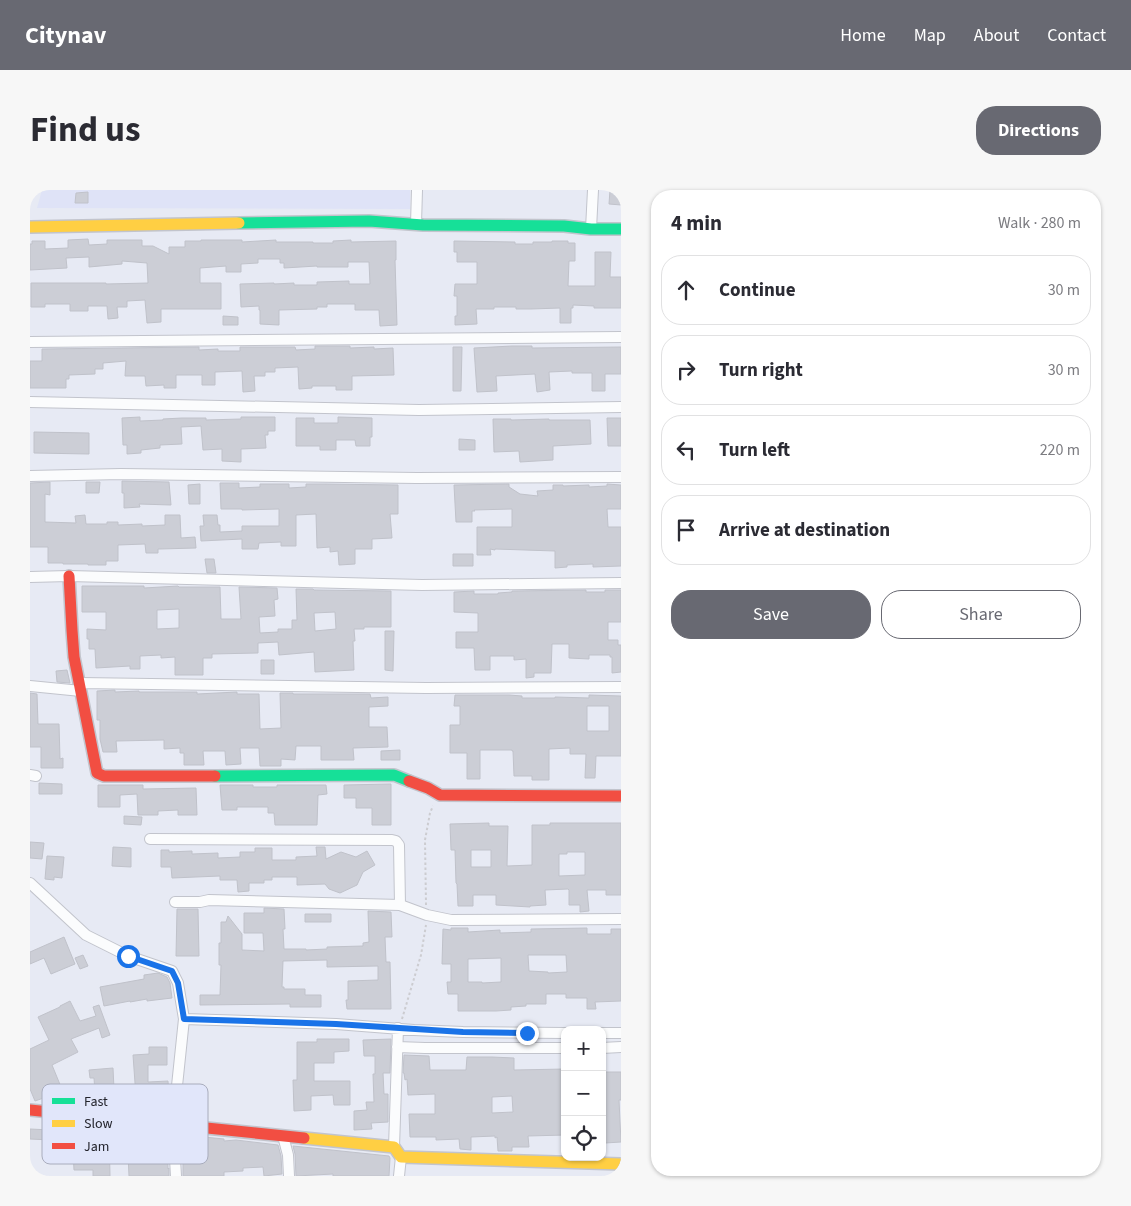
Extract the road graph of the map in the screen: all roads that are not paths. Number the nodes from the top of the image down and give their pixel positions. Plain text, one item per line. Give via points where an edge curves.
1 (417, 190) edge
2 (593, 190) edge
3 (416, 224) junction
4 (30, 227) edge
5 (591, 229) junction
6 (621, 230) edge
7 (621, 337) edge
8 (30, 342) edge
9 (30, 402) edge
10 (621, 407) edge
11 (30, 476) edge
12 (621, 478) edge
13 (69, 576) junction
14 (30, 577) edge
15 (621, 583) edge
16 (30, 686) edge
17 (81, 687) junction
18 (621, 687) edge
19 (621, 796) edge
20 (150, 840) dead end
21 (32, 888) edge
22 (175, 902) dead end
23 (400, 905) junction
24 (621, 919) edge
25 (184, 1019) junction
26 (398, 1028) junction
27 (561, 1033) edge
28 (606, 1033) edge
29 (621, 1033) edge
30 (397, 1047) junction
31 (561, 1048) edge
32 (606, 1048) edge
33 (621, 1048) edge
34 (177, 1084) edge
35 (208, 1128) edge
36 (284, 1136) junction
37 (394, 1147) junction
38 (401, 1157) junction
39 (621, 1164) edge
40 (289, 1176) edge
41 (399, 1176) edge

1 - 3 street
2 - 5 street
3 - 4 street via 369,221
3 - 5 street
5 - 6 street
7 - 8 street
9 - 10 street via 419,410
11 - 12 street
13 - 14 street
13 - 15 street via 422,585
13 - 17 street via 72,641
16 - 17 street
17 - 18 street
17 - 19 street via 97,773 104,776 394,775 440,795
20 - 23 street via 396,841 399,845
21 - 25 street via 86,935 128,956 172,971 178,983
22 - 23 street
23 - 24 street via 451,920
25 - 26 street
25 - 34 street
26 - 27 street
26 - 30 street
28 - 29 street
30 - 31 street
30 - 37 street
32 - 33 street
35 - 36 street
36 - 37 street
36 - 40 street
37 - 38 street
38 - 39 street
38 - 41 street

